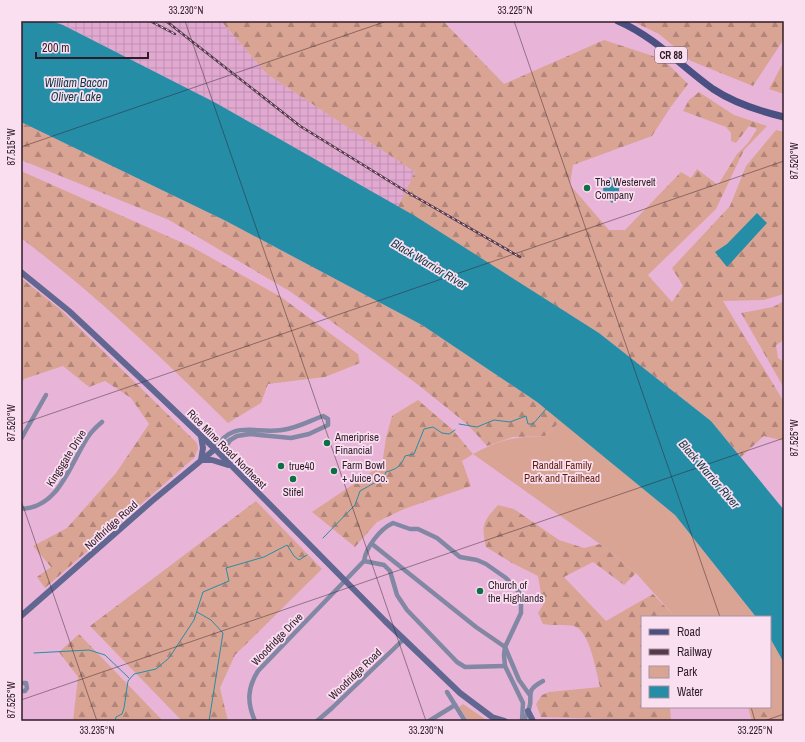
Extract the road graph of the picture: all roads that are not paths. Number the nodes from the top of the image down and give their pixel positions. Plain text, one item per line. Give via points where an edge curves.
1 (618, 21) edge
2 (784, 118) edge
3 (21, 272) edge
4 (46, 395) dead end
5 (102, 422) dead end
6 (201, 436) junction
7 (231, 438) junction
8 (21, 440) edge
9 (215, 449) junction
10 (201, 460) junction
11 (229, 464) junction
12 (21, 509) edge
13 (372, 544) junction
14 (364, 561) junction
15 (345, 582) junction
16 (21, 616) edge
17 (404, 639) junction
18 (505, 647) junction
19 (505, 666) junction
20 (543, 681) dead end
21 (21, 683) edge
22 (21, 691) edge
23 (447, 692) dead end
24 (529, 694) junction
25 (455, 705) junction
26 (528, 711) junction
27 (494, 719) edge
28 (255, 721) edge
29 (317, 721) edge
30 (429, 721) edge
31 (465, 721) edge
32 (505, 721) edge
33 (523, 721) edge
34 (533, 721) edge

1 - 2 main road, CR 88 via 653,40 724,96
3 - 6 main road, Rice Mine Road Northeast via 69,311
4 - 8 street
5 - 12 street, Kingsgate Drive via 86,439 57,490 48,500 36,507
6 - 9 main road, Rice Mine Road Northeast
6 - 10 main road
7 - 9 street
7 - 9 street via 243,434 278,438 297,437 324,428 329,422 323,416 281,430 242,429 221,439
7 - 11 street via 227,445
9 - 10 main road, Northridge Road
9 - 11 main road, Rice Mine Road Northeast
10 - 11 main road
10 - 16 main road, Northridge Road
11 - 15 main road, Rice Mine Road Northeast
13 - 14 street, Woodridge Drive via 366,550
13 - 18 street
13 - 18 street, Woodridge Drive via 386,526 398,524 418,529 437,538 460,557 477,560 495,569 514,585 521,600 521,613
14 - 15 street, Woodridge Drive
14 - 19 street via 384,566 390,571 396,595 407,610 457,662 465,667
15 - 17 main road, Rice Mine Road Northeast
15 - 28 street, Woodridge Drive via 255,674 248,696
17 - 27 main road, Rice Mine Road Northeast via 460,693
17 - 29 street, Woodridge Road
18 - 19 street
18 - 24 street via 519,680
19 - 33 street via 523,703
20 - 24 street
21 - 22 street via 26,684 28,688
23 - 25 street
24 - 26 street
25 - 30 street
25 - 31 street
26 - 33 street
26 - 34 main road
27 - 32 main road, Rice Mine Road Northeast

